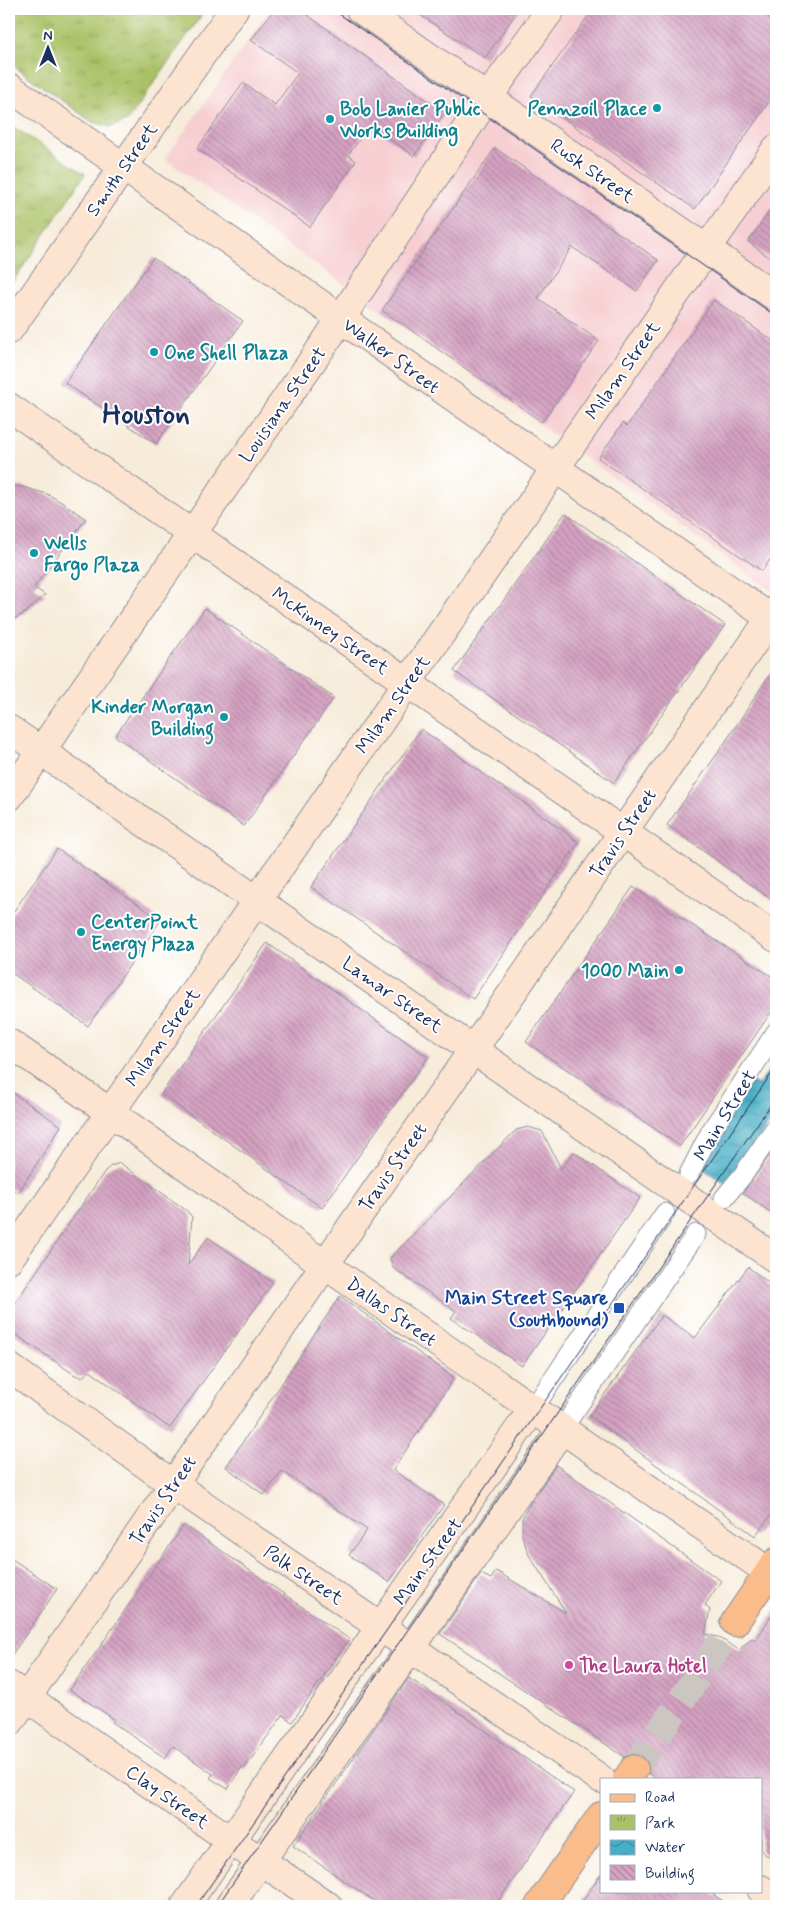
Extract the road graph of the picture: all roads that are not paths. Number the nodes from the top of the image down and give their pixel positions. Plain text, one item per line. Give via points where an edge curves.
1 (234, 9) edge
2 (360, 9) edge
3 (552, 9) edge
4 (9, 87) edge
5 (488, 98) junction
6 (776, 149) edge
7 (123, 166) junction
8 (707, 249) junction
9 (776, 297) edge
10 (342, 318) junction
11 (9, 330) edge
12 (9, 407) edge
13 (553, 469) junction
14 (193, 534) junction
15 (774, 617) edge
16 (406, 682) junction
17 (9, 729) edge
18 (41, 750) junction
19 (9, 797) edge
20 (623, 832) junction
21 (257, 900) junction
22 (776, 938) edge
23 (776, 1032) edge
24 (9, 1043) edge
25 (473, 1049) junction
26 (110, 1112) junction
27 (776, 1127) edge
28 (689, 1174) dead end
29 (724, 1198) dead end
30 (665, 1213) dead end
31 (696, 1234) dead end
32 (9, 1259) edge
33 (776, 1259) edge
34 (325, 1265) junction
35 (9, 1367) edge
36 (533, 1409) junction
37 (562, 1429) junction
38 (174, 1484) junction
39 (774, 1571) edge
40 (735, 1622) tunnel mouth
41 (380, 1626) junction
42 (411, 1648) junction
43 (18, 1691) edge
44 (9, 1723) edge
45 (600, 1778) edge
46 (600, 1817) edge
47 (230, 1840) junction
48 (260, 1861) junction
49 (762, 1890) edge
50 (776, 1900) edge
51 (185, 1906) edge
52 (229, 1906) edge
53 (328, 1906) edge
54 (540, 1906) edge

1 - 7 main road, Smith Street
2 - 5 main road, Rusk Street
3 - 5 main road, Louisiana Street
4 - 7 main road, Walker Street
5 - 8 main road, Rusk Street
5 - 10 main road, Louisiana Street
6 - 8 main road, Milam Street
7 - 10 main road, Walker Street
7 - 11 main road, Smith Street
8 - 9 main road, Rusk Street
8 - 13 main road, Milam Street
10 - 13 main road, Walker Street
10 - 14 main road, Louisiana Street
12 - 14 main road, McKinney Street
13 - 15 main road, Walker Street
13 - 16 main road, Milam Street via 496,556
14 - 16 main road, McKinney Street
14 - 18 main road, Louisiana Street
15 - 20 main road, Travis Street
16 - 20 main road, McKinney Street
16 - 21 main road, Milam Street
17 - 18 main road, Lamar Street
18 - 19 main road, Louisiana Street
18 - 21 main road, Lamar Street
20 - 22 main road, McKinney Street
20 - 25 main road, Travis Street
21 - 25 main road, Lamar Street
21 - 26 main road, Milam Street
23 - 28 street, Main Street via 711,1131
24 - 26 main road, Dallas Street
25 - 33 main road, Lamar Street
25 - 34 main road, Travis Street
26 - 32 main road, Milam Street
26 - 34 main road, Dallas Street
27 - 29 street
30 - 36 street, Main Street
31 - 37 street, Main Street
34 - 36 main road, Dallas Street
34 - 38 main road, Travis Street
35 - 38 main road, Polk Street
36 - 37 main road, Dallas Street
36 - 41 main road, Main Street
37 - 39 main road, Dallas Street
37 - 42 main road, Main Street
38 - 41 main road, Polk Street
38 - 43 main road, Travis Street
39 - 40 main road
41 - 42 main road, Polk Street
41 - 47 main road, Main Street
42 - 45 main road, Polk Street
42 - 48 main road, Main Street
43 - 44 main road, Travis Street
43 - 47 main road, Clay Street
46 - 54 main road
47 - 48 main road, Clay Street
47 - 51 main road, Main Street
48 - 52 main road, Main Street
48 - 53 main road, Clay Street
49 - 50 main road

